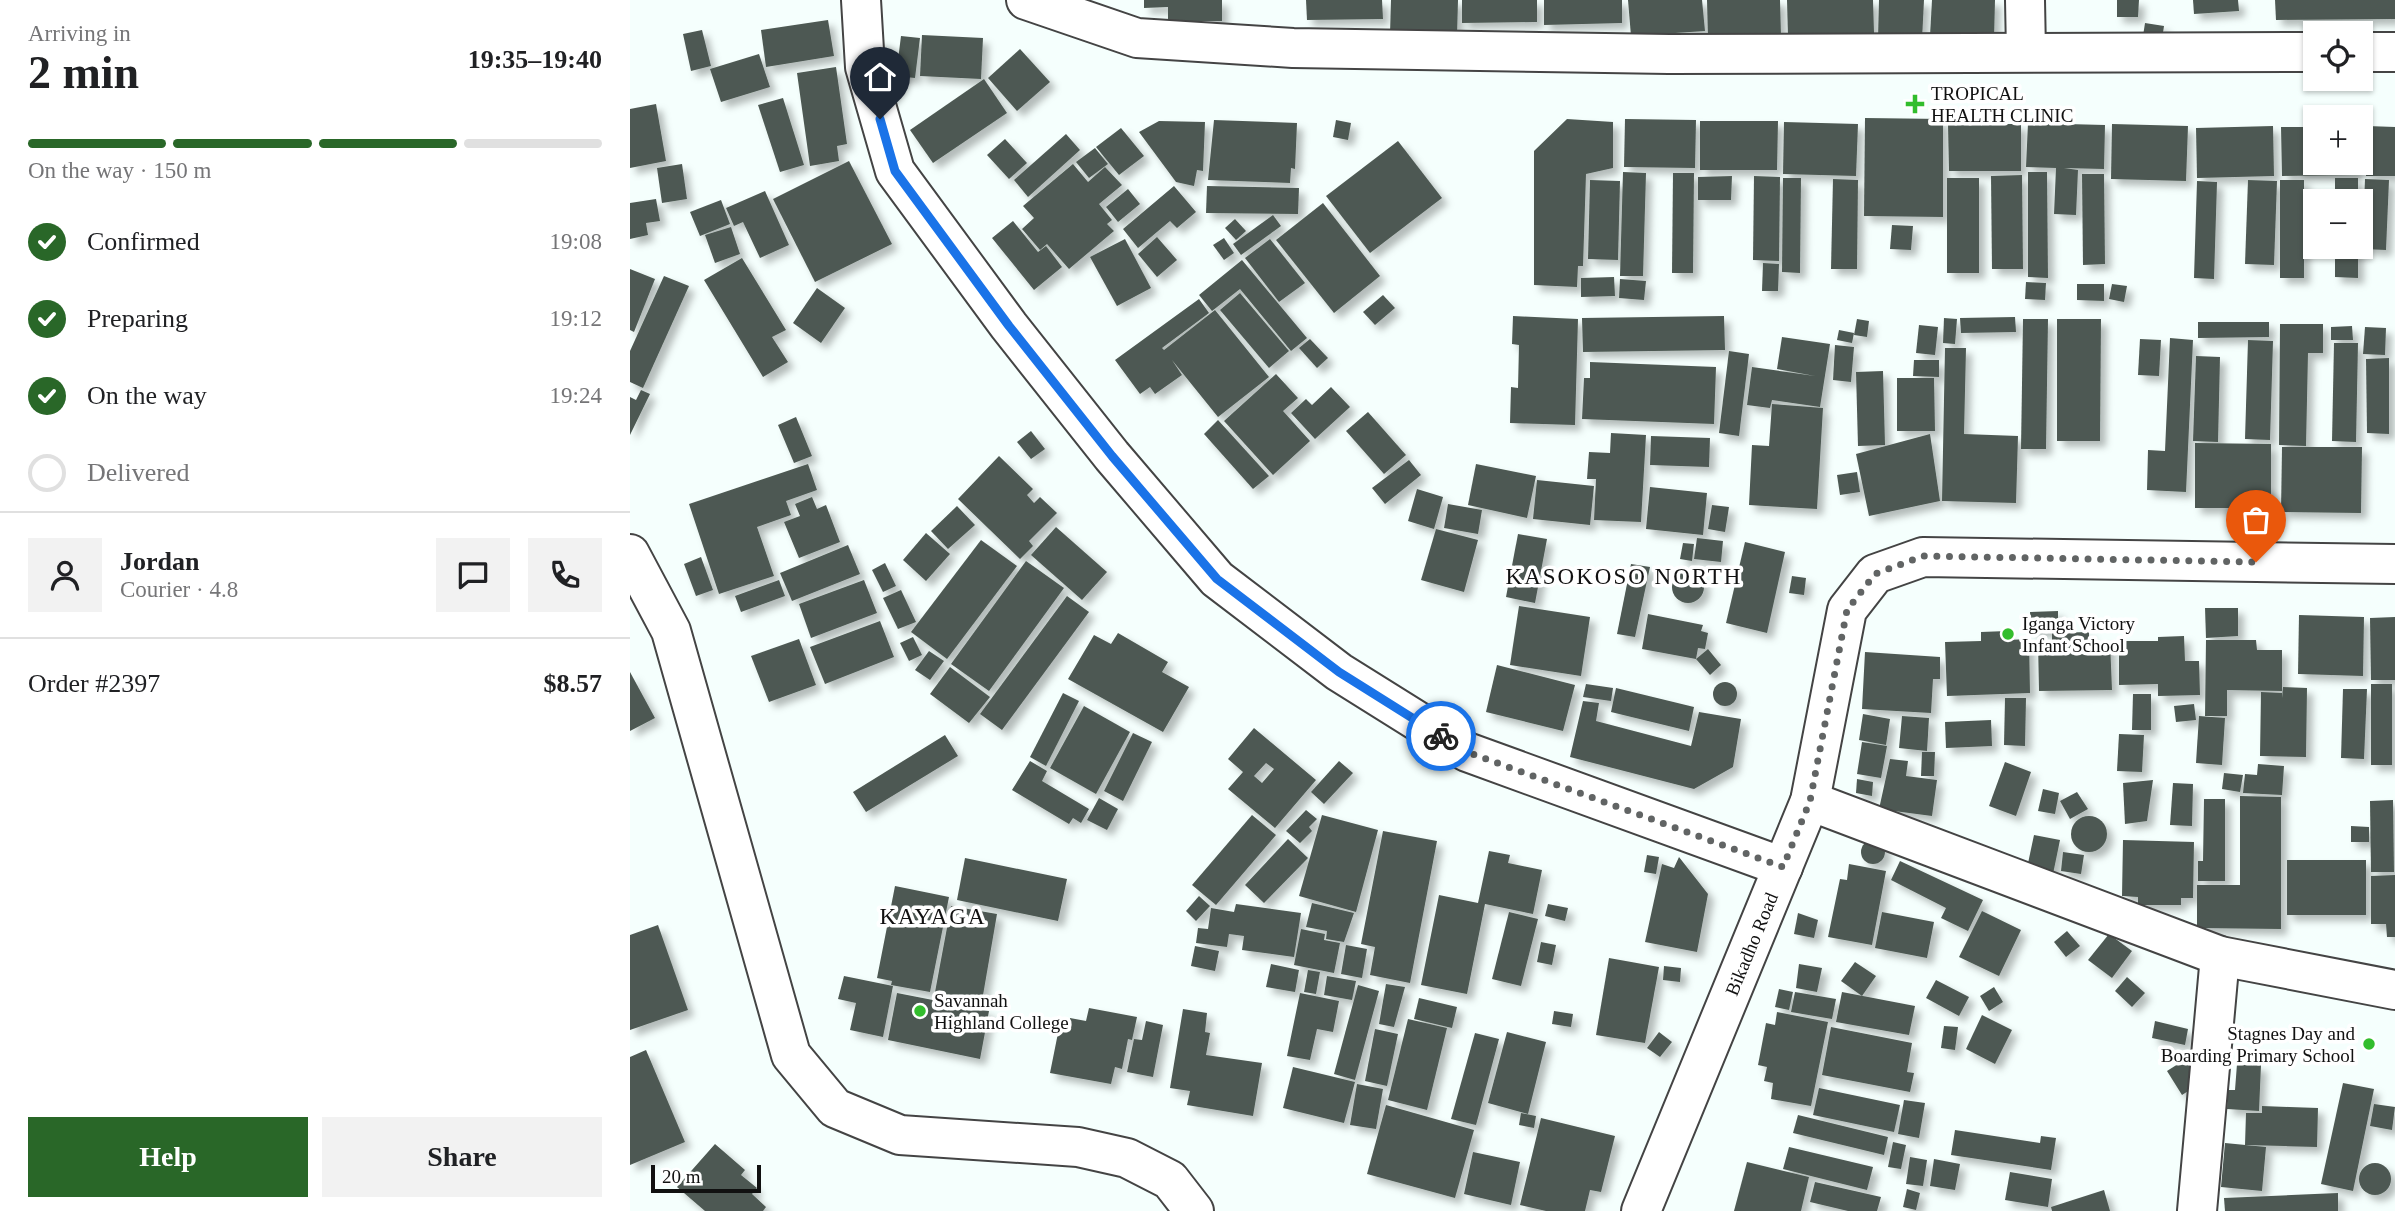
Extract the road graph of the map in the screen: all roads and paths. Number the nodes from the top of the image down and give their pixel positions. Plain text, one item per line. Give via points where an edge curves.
1 (861, 0) edge
2 (1026, 0) edge
3 (2025, 0) edge
4 (2026, 52) junction
5 (2303, 52) edge
6 (2373, 52) edge
7 (2395, 52) edge
8 (630, 554) edge
9 (2395, 564) edge
10 (1810, 801) junction
11 (1783, 867) junction
12 (2220, 956) junction
13 (2395, 990) edge
14 (1194, 1211) edge
15 (1641, 1211) edge
16 (2197, 1211) edge

1 - 11 street via 865,66 895,171 1009,326 1217,579 1339,672 1467,752
2 - 4 street via 1137,38 1293,48 1669,54
3 - 4 street
4 - 5 street
6 - 7 street
8 - 14 street via 671,631 791,1055 835,1108 900,1135 1078,1147 1126,1158 1170,1180
9 - 10 street, Bikadho Road via 1923,556 1875,574 1847,610
10 - 11 street, Bikadho Road
10 - 12 street
11 - 15 street, Bikadho Road
12 - 13 street
12 - 16 street

